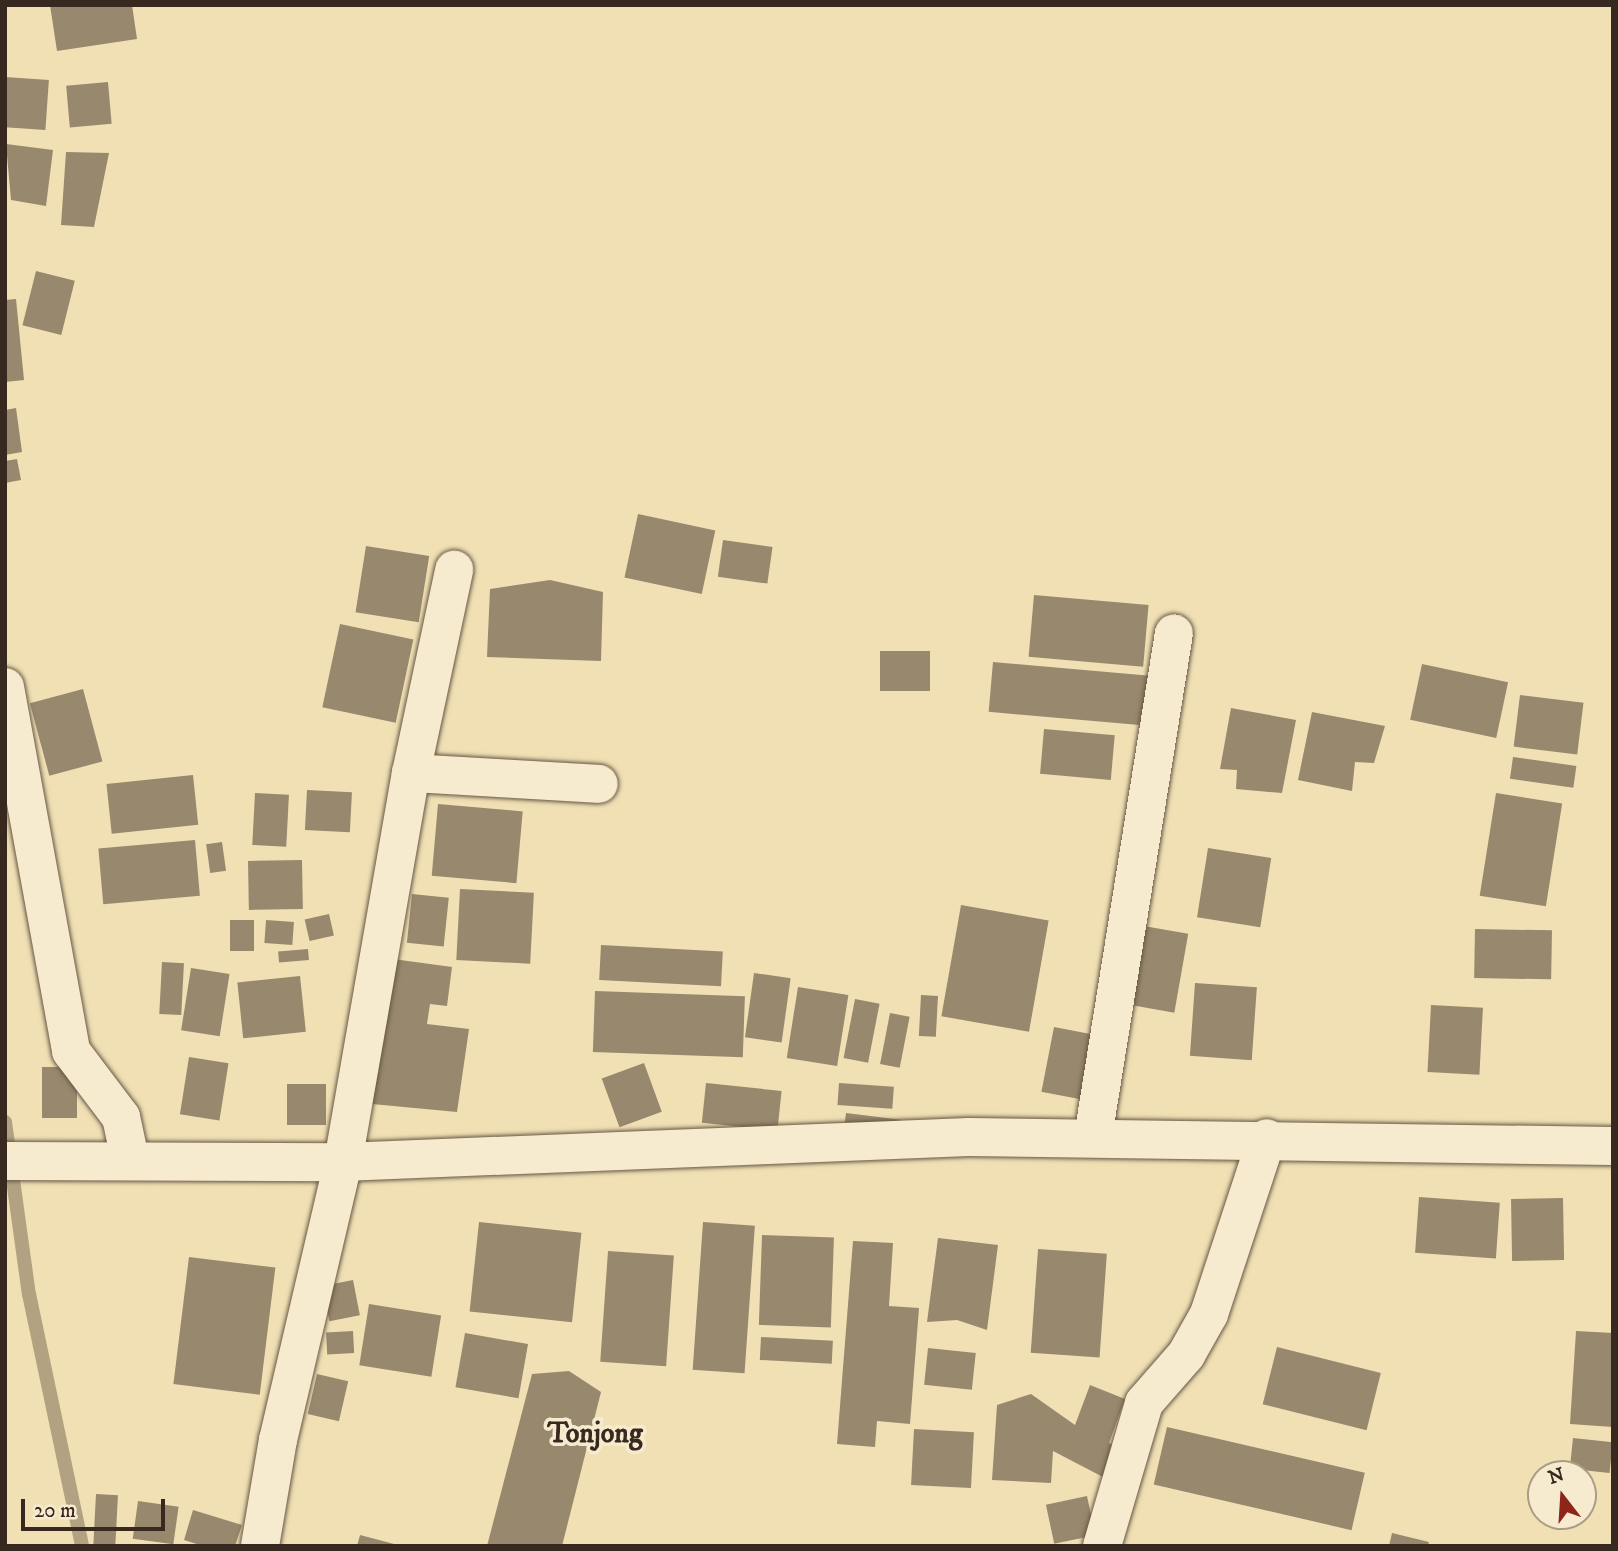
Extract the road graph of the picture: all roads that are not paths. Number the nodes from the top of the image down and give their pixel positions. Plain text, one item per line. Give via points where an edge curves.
1 (454, 570) dead end
2 (1174, 633) dead end
3 (5, 687) edge
4 (411, 773) junction
5 (599, 784) dead end
6 (1093, 1138) junction
7 (1267, 1138) junction
8 (1613, 1146) edge
9 (130, 1159) junction
10 (5, 1161) edge
11 (344, 1162) junction
12 (260, 1546) edge
13 (1102, 1546) edge

1 - 4 street
2 - 6 street
3 - 9 street via 71,1051 121,1117
4 - 5 street
4 - 11 street
6 - 7 street
6 - 11 street via 969,1137
7 - 8 street
7 - 13 street via 1209,1314 1186,1355 1144,1403
9 - 10 street
9 - 11 street
11 - 12 street via 278,1440

